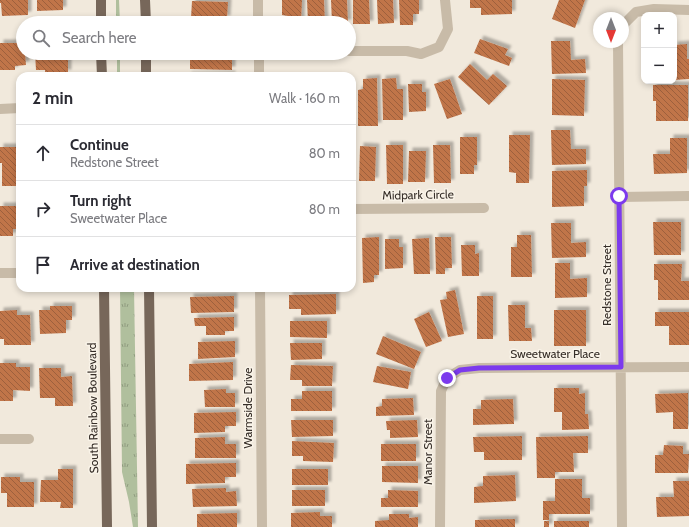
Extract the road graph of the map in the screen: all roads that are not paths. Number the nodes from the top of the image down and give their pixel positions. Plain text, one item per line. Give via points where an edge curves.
1 (101, 0) edge
2 (145, 0) edge
3 (258, 0) edge
4 (445, 0) edge
5 (689, 10) edge
6 (101, 16) edge
7 (146, 16) edge
8 (258, 16) edge
9 (629, 19) edge
10 (618, 48) edge
11 (356, 51) edge
12 (101, 60) edge
13 (146, 60) edge
14 (259, 60) edge
15 (102, 72) edge
16 (146, 72) edge
17 (259, 72) edge
18 (16, 108) edge
19 (0, 109) edge
20 (619, 196) junction
21 (689, 196) edge
22 (484, 208) dead end
23 (356, 209) edge
24 (0, 273) edge
25 (16, 273) edge
26 (104, 292) edge
27 (149, 292) edge
28 (260, 292) edge
29 (621, 367) junction
30 (689, 367) edge
31 (447, 378) joint
32 (0, 439) edge
33 (29, 439) dead end
34 (107, 527) edge
35 (152, 527) edge
36 (262, 527) edge
37 (440, 527) edge
38 (622, 527) edge

1 - 6 main road
2 - 7 main road
3 - 8 street
4 - 11 street via 448,29 439,47 421,54 407,51
5 - 9 street via 654,9 636,12
10 - 20 street, Redstone Street
12 - 15 main road
13 - 16 main road
14 - 17 street
18 - 19 street
20 - 21 street
20 - 29 street, Redstone Street
22 - 23 street, Midpark Circle
24 - 25 street
26 - 34 main road, South Rainbow Boulevard
27 - 35 main road
28 - 36 street, Warmside Drive
29 - 30 street, Sweetwater Place
29 - 31 street, Sweetwater Place via 479,368 460,370
29 - 38 street, Redstone Street
31 - 37 street, Manor Street via 441,391
32 - 33 street

